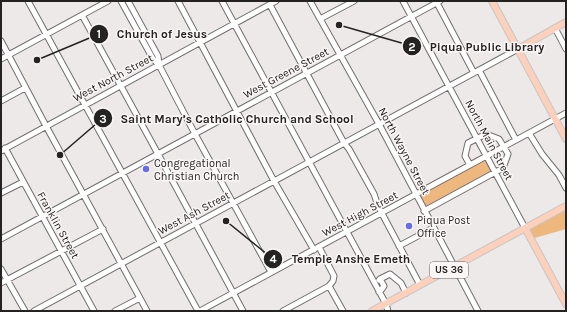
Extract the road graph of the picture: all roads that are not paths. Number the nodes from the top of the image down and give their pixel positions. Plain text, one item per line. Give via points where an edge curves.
1 (28, 1) edge
2 (108, 1) edge
3 (121, 1) edge
4 (128, 1) edge
5 (178, 1) edge
6 (222, 1) edge
7 (276, 1) edge
8 (310, 1) edge
9 (354, 1) edge
10 (403, 1) edge
11 (492, 1) edge
12 (438, 2) edge
13 (270, 5) junction
14 (82, 15) junction
15 (411, 17) junction
16 (320, 19) junction
17 (566, 22) edge
18 (235, 24) junction
19 (555, 28) junction
20 (46, 35) junction
21 (1, 41) edge
22 (200, 42) junction
23 (518, 49) junction
24 (566, 49) edge
25 (8, 55) junction
26 (340, 56) junction
27 (1, 59) edge
28 (158, 65) junction
29 (476, 72) junction
30 (306, 74) junction
31 (121, 86) junction
32 (449, 86) junction
33 (26, 88) junction
34 (272, 92) junction
35 (1, 101) edge
36 (85, 105) junction
37 (238, 111) junction
38 (566, 113) edge
39 (555, 119) junction
40 (379, 124) junction
41 (46, 126) junction
42 (528, 133) junction
43 (195, 134) junction
44 (477, 138) junction
45 (566, 139) edge
46 (516, 140) junction
47 (344, 143) junction
48 (504, 146) junction
49 (3, 149) edge
50 (158, 154) junction
51 (486, 156) junction
52 (309, 162) junction
53 (470, 165) junction
54 (122, 173) junction
55 (495, 173) junction
56 (274, 181) junction
57 (23, 182) junction
58 (566, 188) edge
59 (1, 193) edge
60 (83, 194) junction
61 (416, 194) junction
62 (233, 203) junction
63 (566, 206) edge
64 (424, 211) junction
65 (382, 213) junction
66 (43, 216) junction
67 (195, 224) junction
68 (433, 228) junction
69 (525, 228) junction
70 (103, 229) junction
71 (347, 232) junction
72 (1, 239) edge
73 (160, 242) junction
74 (399, 246) junction
75 (316, 248) junction
76 (62, 250) junction
77 (121, 264) junction
78 (454, 267) junction
79 (1, 270) edge
80 (271, 272) junction
81 (380, 279) junction
82 (7, 280) junction
83 (374, 282) junction
84 (1, 284) edge
85 (420, 285) junction
86 (80, 286) junction
87 (329, 286) junction
88 (379, 292) junction
89 (233, 293) junction
90 (406, 293) junction
91 (140, 298) junction
92 (386, 304) junction
93 (566, 304) edge
94 (25, 311) edge
95 (34, 311) edge
96 (94, 311) edge
97 (115, 311) edge
98 (147, 311) edge
99 (201, 311) edge
100 (243, 311) edge
101 (283, 311) edge
102 (343, 311) edge
103 (372, 311) edge
104 (388, 311) edge
105 (478, 311) edge

1 - 20 street
2 - 14 street
3 - 28 street
4 - 28 street via 158,56
5 - 22 street
6 - 18 street
7 - 13 street, West North Street
8 - 16 street, North Wayne Street
9 - 16 street
10 - 15 street, North Main Street
11 - 23 main road
12 - 15 street, West Greene Street
12 - 29 street
13 - 18 street, West North Street
13 - 30 street
14 - 20 street
14 - 31 street
15 - 26 street, West Greene Street
15 - 32 street, North Main Street
16 - 26 street, North Wayne Street
17 - 19 main road
18 - 22 street, West North Street
18 - 34 street
19 - 23 main road
19 - 24 street
20 - 25 street
20 - 36 street
21 - 25 street
22 - 28 street, West North Street
22 - 37 street
23 - 29 street, West Ash Street
23 - 39 main road
25 - 27 street
25 - 33 street
26 - 30 street, West Greene Street
26 - 40 street, North Wayne Street
28 - 31 street, West North Street
28 - 43 street
29 - 32 street, West Ash Street
29 - 46 street
30 - 34 street, West Greene Street
30 - 47 street
31 - 36 street, West North Street
31 - 50 street
32 - 40 street, West Ash Street
32 - 44 street, North Main Street
33 - 35 street
33 - 41 street
34 - 37 street, West Greene Street
34 - 52 street
36 - 41 street, West North Street
36 - 54 street
37 - 43 street, West Greene Street
37 - 56 street
38 - 39 street, West High Street
39 - 42 street, West High Street
39 - 45 main road
40 - 47 street, West Ash Street
40 - 61 street, North Wayne Street
41 - 49 street, West North Street
41 - 60 street
42 - 46 street, West High Street
42 - 58 street
43 - 50 street, West Greene Street
43 - 62 street
44 - 48 street via 486,134 499,139
44 - 51 street, North Main Street
44 - 53 street via 468,143 465,156
46 - 48 street, West High Street
47 - 52 street, West Ash Street
47 - 65 street via 374,194
48 - 51 street, West High Street
48 - 55 street via 508,154 503,168
49 - 57 street, Franklin Street
50 - 54 street, West Greene Street
50 - 67 street
51 - 53 street, West High Street
51 - 55 street, North Main Street
52 - 56 street, West Ash Street
52 - 71 street
53 - 61 street, West High Street
54 - 60 street, West Greene Street
54 - 73 street
55 - 64 street
55 - 69 street, North Main Street
56 - 62 street, West Ash Street
56 - 75 street
57 - 59 street
57 - 66 street, Franklin Street
60 - 66 street, West Greene Street
60 - 70 street
61 - 64 street, North Wayne Street
61 - 65 street, West High Street
62 - 67 street, West Ash Street
62 - 80 street
63 - 69 main road, US 36
64 - 68 street, North Wayne Street
65 - 71 street, West High Street
65 - 74 street
66 - 72 street, West Greene Street
66 - 76 street, Franklin Street
67 - 73 street, West Ash Street
67 - 89 street
68 - 74 street
68 - 78 street, North Wayne Street
69 - 78 main road, US 36
69 - 93 main road, North Main Street
70 - 76 street
70 - 77 street
71 - 75 street, West High Street
71 - 83 street
73 - 77 street, West Ash Street
73 - 99 street
74 - 85 street
75 - 80 street, West High Street
75 - 87 street via 334,276
76 - 82 street
76 - 86 street, Franklin Street
77 - 86 street, West Ash Street
77 - 91 street
78 - 85 main road, US 36
78 - 105 street, North Wayne Street
79 - 82 street
80 - 89 street, West High Street
81 - 83 street
81 - 88 street via 384,288
81 - 90 street via 390,274 401,283
82 - 84 street
82 - 94 street
83 - 88 street
85 - 90 main road, US 36
86 - 95 street, West Ash Street
86 - 96 street, Franklin Street
87 - 101 street
87 - 102 street
88 - 92 street
89 - 99 street, West High Street
89 - 100 street
90 - 92 main road, US 36
91 - 97 street
91 - 98 street
92 - 103 main road, US 36
92 - 104 street

